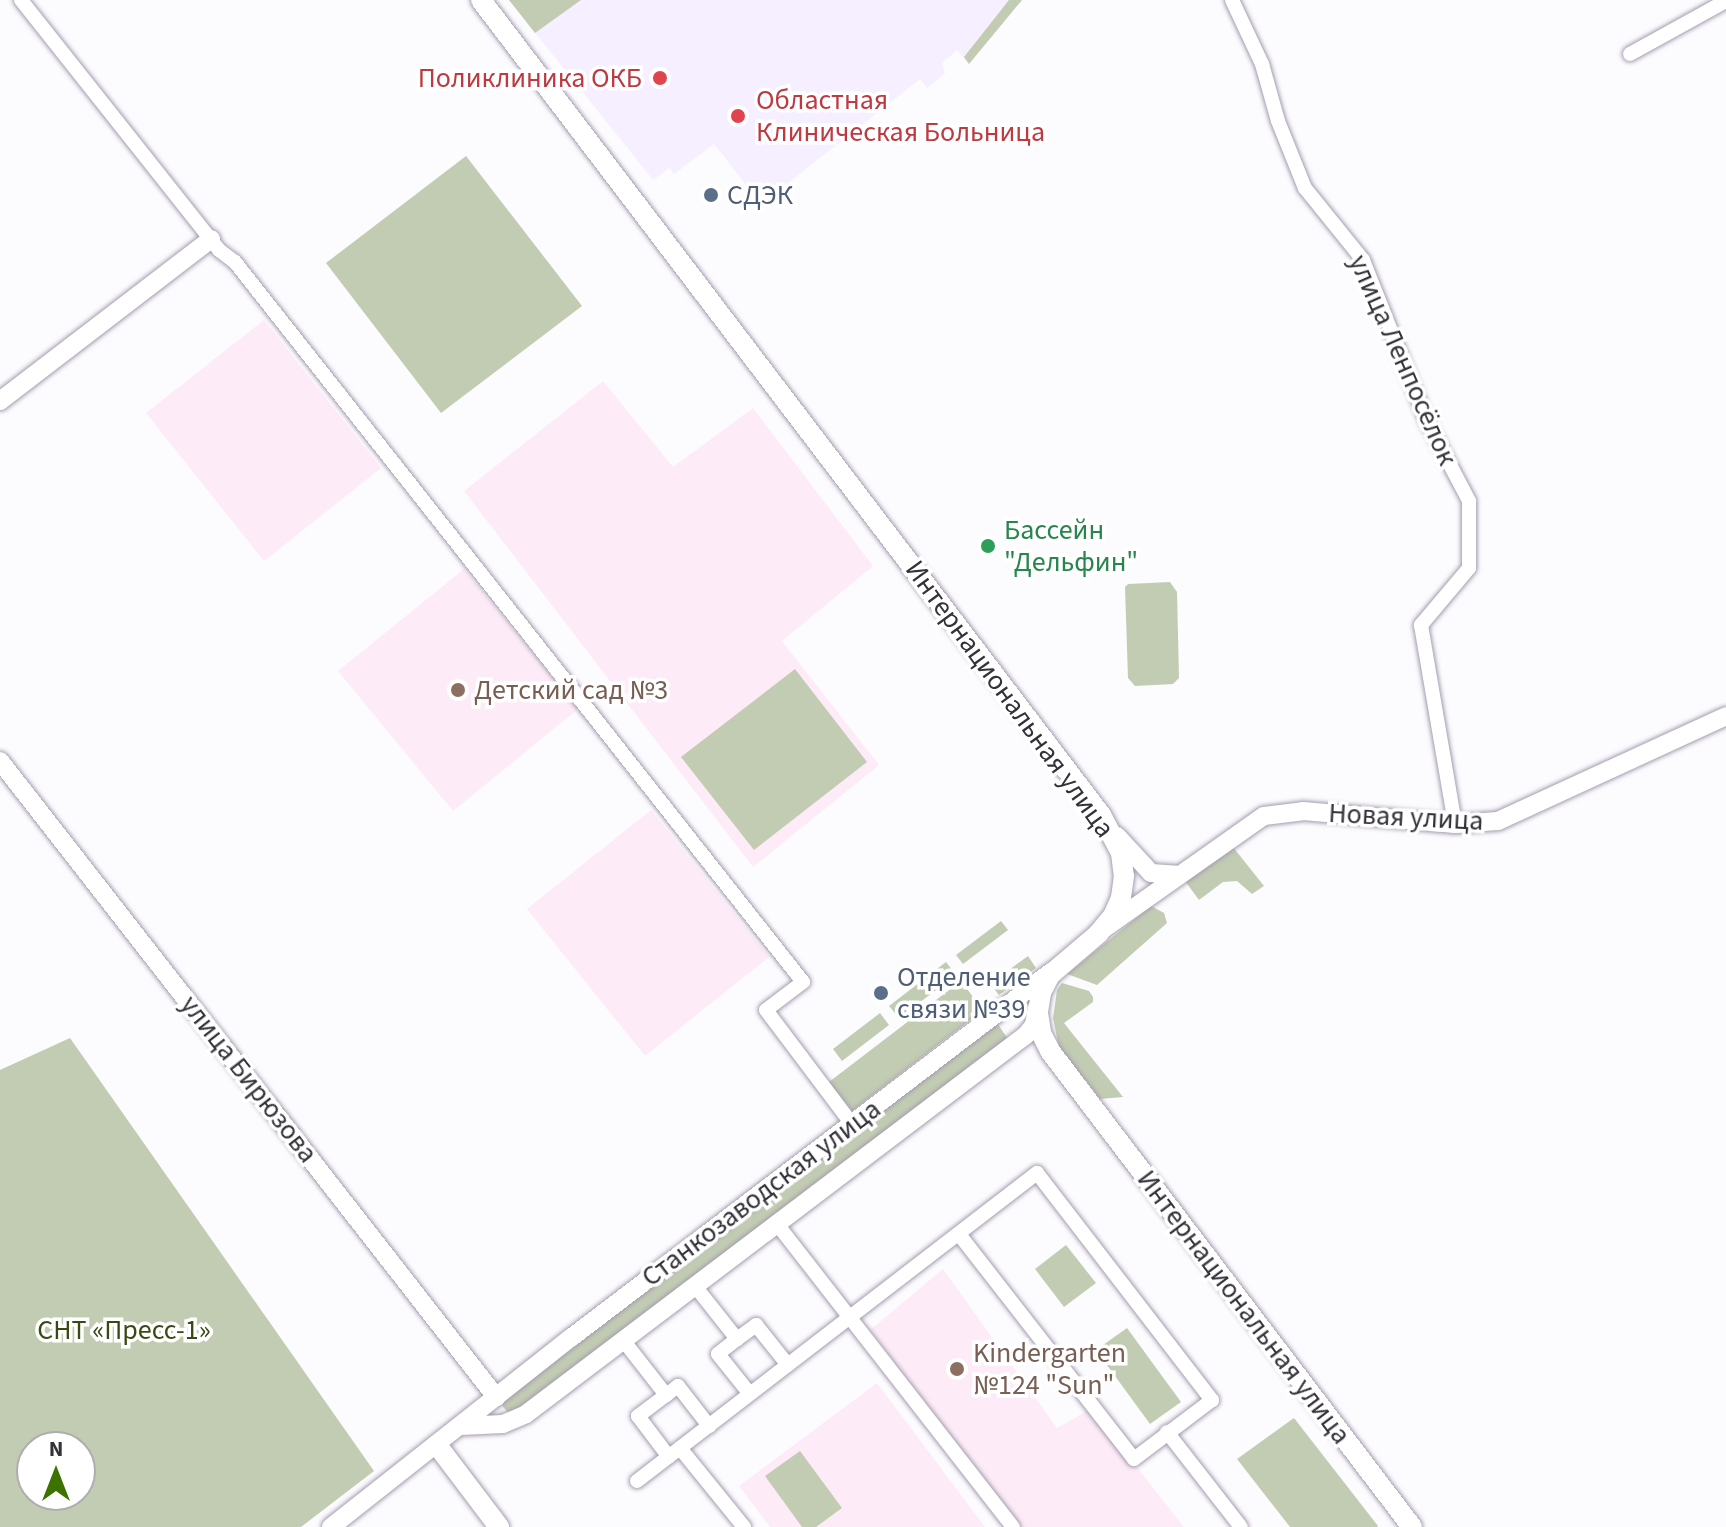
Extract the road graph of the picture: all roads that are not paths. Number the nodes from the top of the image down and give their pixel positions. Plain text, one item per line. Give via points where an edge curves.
1 (21, 0) edge
2 (481, 0) edge
3 (1232, 0) edge
4 (1726, 1) edge
5 (1630, 54) dead end
6 (211, 239) junction
7 (0, 401) edge
8 (1726, 716) edge
9 (0, 761) edge
10 (1101, 815) junction
11 (1455, 824) junction
12 (1177, 875) junction
13 (1098, 934) junction
14 (1063, 963) junction
15 (1010, 1003) junction
16 (1038, 1013) junction
17 (1013, 1045) junction
18 (1050, 1051) junction
19 (852, 1124) junction
20 (777, 1224) junction
21 (959, 1234) junction
22 (695, 1286) junction
23 (853, 1318) junction
24 (737, 1339) junction
25 (623, 1340) junction
26 (788, 1365) junction
27 (750, 1394) junction
28 (666, 1395) junction
29 (497, 1397) junction
30 (511, 1421) junction
31 (461, 1426) junction
32 (709, 1426) junction
33 (1167, 1432) junction
34 (437, 1445) junction
35 (675, 1452) junction
36 (637, 1481) dead end
37 (331, 1527) edge
38 (499, 1527) edge
39 (744, 1527) edge
40 (1013, 1527) edge
41 (1241, 1527) edge
42 (1412, 1527) edge

1 - 6 street
2 - 10 main road, Интернациональная улица
3 - 11 street, улица Ленпосёлок via 1262,64 1305,188 1363,260 1426,419 1469,501 1469,568 1421,625
4 - 5 street
6 - 7 street
6 - 19 street via 243,272 803,982 766,1010
8 - 11 street, Новая улица via 1498,821
9 - 29 street, улица Бирюзова
10 - 12 street via 1143,868 1157,876
10 - 13 main road, Интернациональная улица via 1121,853 1124,876 1113,916
11 - 12 street, Новая улица via 1276,813 1253,821
12 - 13 street, Новая улица
13 - 14 main road, Интернациональная улица
14 - 15 street, Станкозаводская улица
14 - 16 main road, Интернациональная улица via 1050,975
15 - 16 street via 1030,1001
15 - 19 street, Станкозаводская улица
16 - 17 street, Станкозаводская улица via 1034,1025
16 - 18 main road, Интернациональная улица
17 - 18 street via 1032,1041
17 - 20 street, Станкозаводская улица
18 - 42 main road, Интернациональная улица
19 - 29 street, Станкозаводская улица
20 - 22 street, Станкозаводская улица
20 - 23 street
21 - 23 street
21 - 33 street via 1134,1459
21 - 33 street via 1037,1173 1212,1400
22 - 24 street
22 - 25 street, Станкозаводская улица
23 - 26 street
23 - 40 street
24 - 26 street via 756,1325
24 - 27 street via 718,1354
25 - 28 street
25 - 30 street, Станкозаводская улица
26 - 27 street
27 - 32 street
28 - 32 street via 678,1386
28 - 35 street via 638,1416
29 - 30 street, улица Бирюзова via 500,1415
29 - 31 street, Станкозаводская улица
30 - 31 street
31 - 34 street, Станкозаводская улица
32 - 35 street
33 - 41 street
34 - 37 street, Станкозаводская улица
34 - 38 main road
35 - 36 street
35 - 39 street

